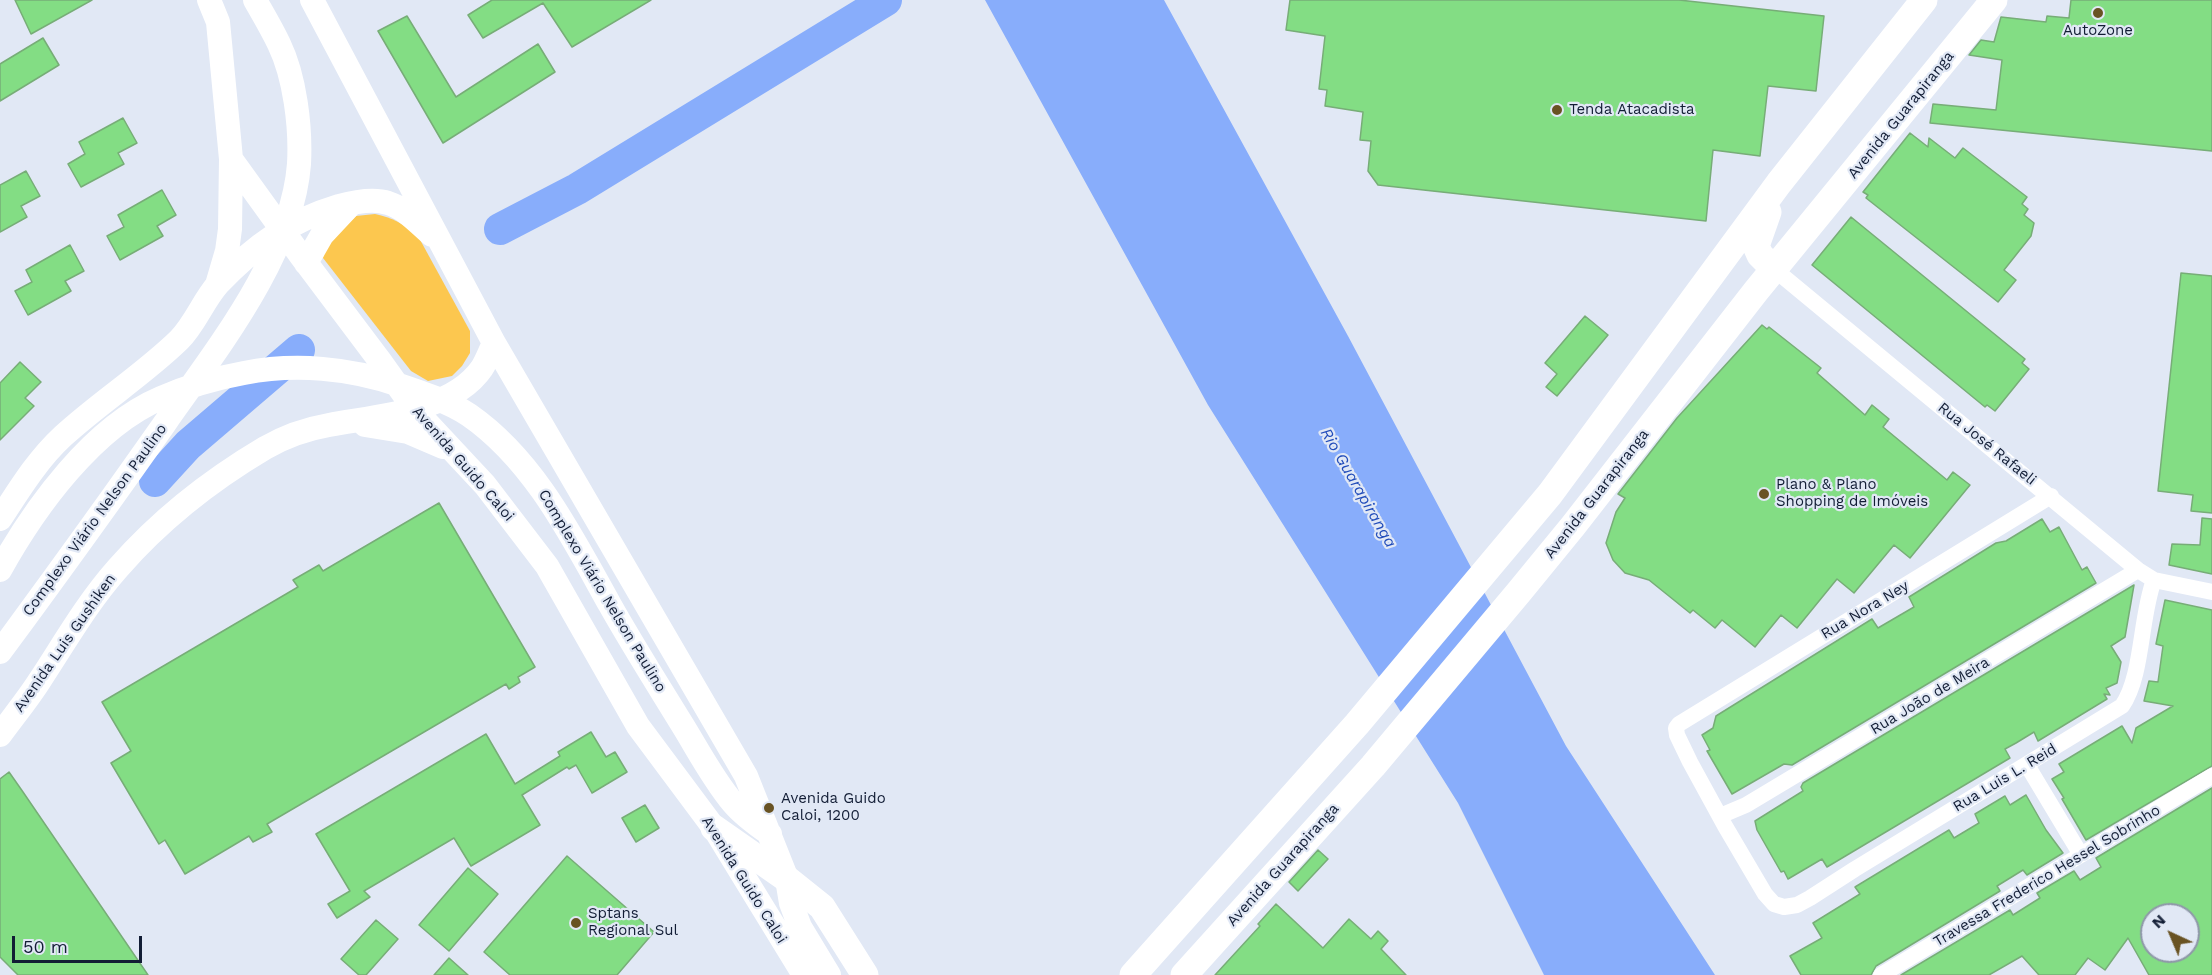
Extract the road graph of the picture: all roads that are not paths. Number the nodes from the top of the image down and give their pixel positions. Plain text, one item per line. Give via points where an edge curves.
1 (209, 0) edge
2 (255, 0) edge
3 (312, 0) edge
4 (1924, 0) edge
5 (1994, 0) edge
6 (231, 159) junction
7 (1779, 183) junction
8 (353, 202) junction
9 (282, 229) junction
10 (443, 245) junction
11 (306, 263) junction
12 (1774, 269) junction
13 (217, 286) junction
14 (494, 343) junction
15 (415, 410) junction
16 (326, 425) junction
17 (451, 450) junction
18 (2051, 496) junction
19 (0, 519) edge
20 (0, 570) edge
21 (2139, 570) junction
22 (2154, 580) junction
23 (2212, 592) edge
24 (0, 651) edge
25 (0, 735) edge
26 (2027, 765) junction
27 (2212, 776) edge
28 (1720, 816) junction
29 (714, 828) junction
30 (770, 834) junction
31 (2080, 855) junction
32 (787, 879) junction
33 (804, 975) edge
34 (829, 975) edge
35 (865, 975) edge
36 (1133, 975) edge
37 (1184, 975) edge
38 (1881, 975) edge

1 - 6 main road via 218,22
2 - 24 main road, Complexo Viário Nelson Paulino via 289,70 297,122 298,164 281,236 251,295 214,353
3 - 10 main road, Avenida Guido Caloi
4 - 7 main road
5 - 12 main road, Avenida Guarapiranga
6 - 9 main road, Avenida Guido Caloi
6 - 13 main road via 230,229
7 - 12 main road via 1756,246
7 - 36 main road via 1550,494 1357,724
8 - 9 main road
8 - 10 main road via 394,205
8 - 11 main road via 322,235
9 - 11 main road, Avenida Guido Caloi
9 - 13 main road
10 - 14 main road, Avenida Guido Caloi
11 - 15 main road, Avenida Guido Caloi
12 - 18 street, Rua José Rafaeli
12 - 37 main road, Avenida Guarapiranga via 1573,526 1373,766
13 - 19 main road via 181,338 61,438 24,482
14 - 15 main road, Avenida Luis Gushiken via 475,376 452,393
14 - 30 main road, Avenida Guido Caloi via 746,776
15 - 16 main road, Avenida Luis Gushiken
15 - 17 main road, Avenida Guido Caloi
16 - 17 main road via 408,432
16 - 25 main road, Avenida Luis Gushiken via 266,448 213,482 156,530 86,608
17 - 29 main road, Avenida Guido Caloi via 485,485 547,566 638,726
18 - 21 street, Rua José Rafaeli
18 - 28 street, Rua Nora Ney via 1679,724 1677,735
20 - 30 main road, Complexo Viário Nelson Paulino via 15,542 73,464 112,429 160,398 254,371 320,368 374,376 468,414 508,449 536,482 569,532 635,650 724,791
21 - 22 street, Rua José Rafaeli
21 - 28 street, Rua João de Meira via 1746,805
22 - 23 street, Rua José Rafaeli
22 - 26 street, Rua Luis L. Reid via 2126,701
26 - 28 street, Rua Luis L. Reid via 1797,905 1774,904
26 - 31 street
27 - 31 street, Travessa Frederico Hessel Sobrinho
29 - 32 main road
29 - 33 main road, Avenida Guido Caloi
30 - 32 main road, Avenida Guido Caloi
31 - 38 street, Travessa Frederico Hessel Sobrinho
32 - 34 main road, Avenida Guido Caloi via 800,927
32 - 35 main road via 822,908

